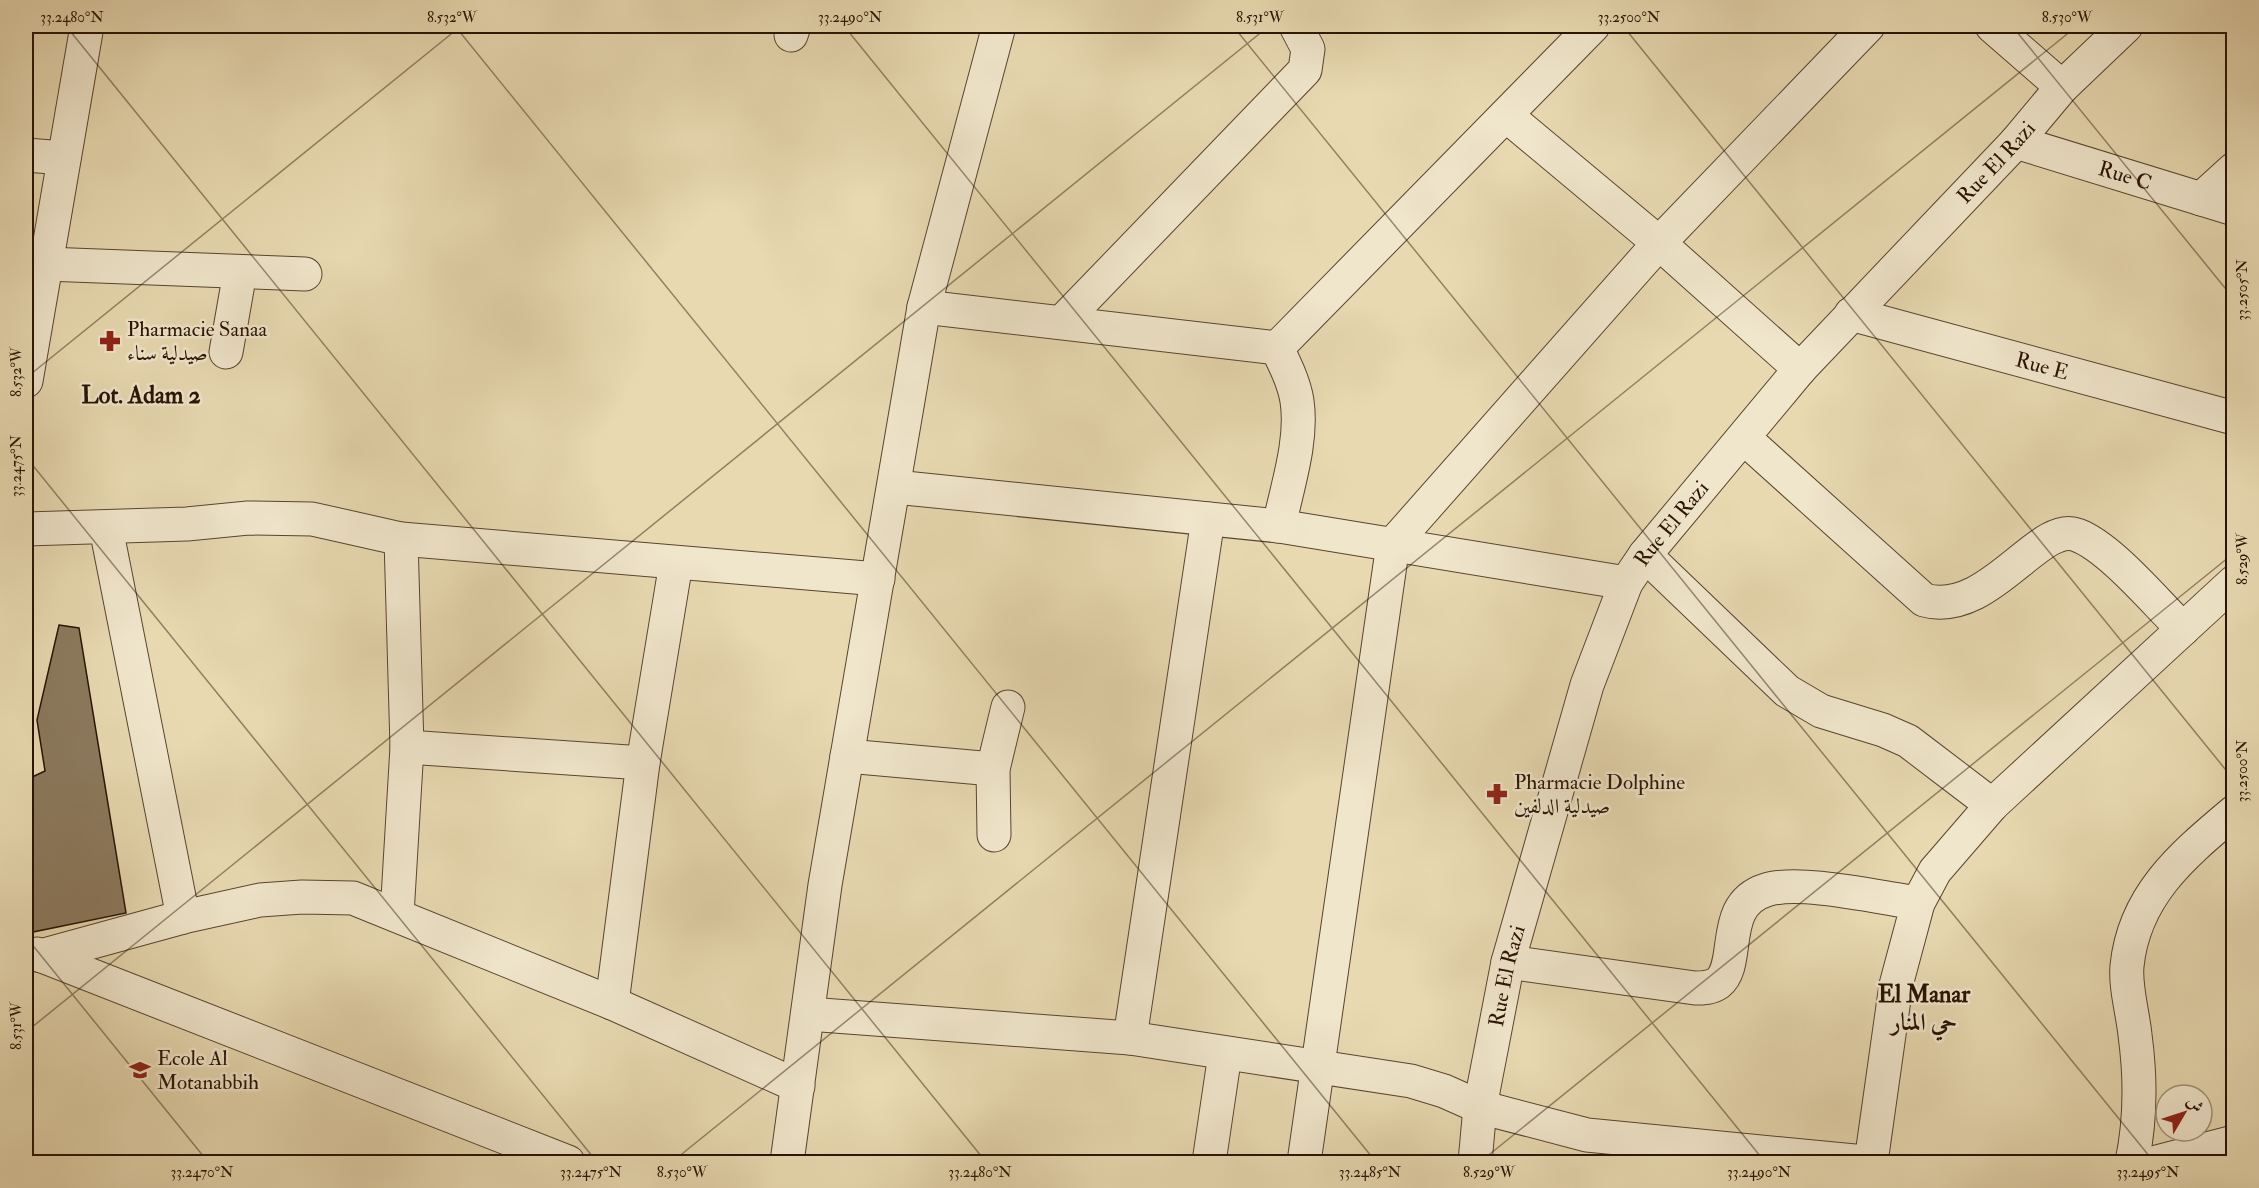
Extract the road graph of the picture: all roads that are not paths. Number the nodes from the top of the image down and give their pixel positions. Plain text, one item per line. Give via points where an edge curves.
1 (87, 26) edge
2 (999, 26) edge
3 (1296, 26) edge
4 (1868, 26) edge
5 (1992, 26) edge
6 (2126, 26) edge
7 (1577, 31) edge
8 (2062, 87) junction
9 (1507, 116) junction
10 (2016, 142) junction
11 (26, 155) edge
12 (64, 158) junction
13 (2234, 169) edge
14 (2201, 199) junction
15 (2234, 209) edge
16 (1659, 243) junction
17 (46, 264) junction
18 (240, 272) junction
19 (305, 274) dead end
20 (924, 308) junction
21 (1851, 314) junction
22 (1062, 322) junction
23 (1277, 348) junction
24 (226, 352) dead end
25 (1800, 369) junction
26 (26, 381) edge
27 (2234, 418) edge
28 (1744, 438) junction
29 (895, 487) junction
30 (1208, 519) junction
31 (1279, 526) junction
32 (106, 528) junction
33 (26, 529) edge
34 (401, 538) junction
35 (1392, 544) junction
36 (1645, 555) junction
37 (676, 563) junction
38 (878, 579) junction
39 (2234, 582) edge
40 (1626, 583) junction
41 (2183, 629) junction
42 (1008, 707) dead end
43 (407, 747) junction
44 (847, 756) junction
45 (643, 763) junction
46 (993, 769) junction
47 (1992, 805) junction
48 (2234, 812) edge
49 (994, 835) dead end
50 (1918, 903) junction
51 (397, 915) junction
52 (183, 917) junction
53 (33, 953) edge
54 (1508, 962) junction
55 (612, 1003) junction
56 (808, 1014) junction
57 (1130, 1038) junction
58 (1225, 1054) junction
59 (1318, 1067) junction
60 (798, 1086) junction
61 (1480, 1107) junction
62 (2234, 1142) edge
63 (1775, 1158) edge
64 (568, 1162) edge
65 (787, 1162) edge
66 (1209, 1162) edge
67 (1304, 1162) edge
68 (1476, 1162) edge
69 (1865, 1162) edge
70 (1871, 1162) edge
71 (2132, 1162) edge
72 (2157, 1162) edge

1 - 12 street
2 - 20 street
3 - 22 street via 1308,49 1305,70
4 - 16 street
5 - 8 street
6 - 8 street, Rue El Razi
7 - 9 street
8 - 10 street, Rue El Razi
9 - 16 street
9 - 23 street
10 - 14 street, Rue C
10 - 21 street, Rue El Razi
11 - 12 street
12 - 17 street
13 - 14 street
14 - 15 street, Rue C
16 - 25 street
16 - 35 street
17 - 18 street
17 - 26 street
18 - 19 street
18 - 24 street
20 - 22 street
20 - 29 street
21 - 25 street, Rue El Razi
21 - 27 street, Rue E
22 - 23 street
23 - 31 street via 1289,372 1298,424
25 - 28 street, Rue El Razi
28 - 36 street, Rue El Razi
28 - 41 street via 1924,600 1939,604 1975,595 2039,546 2068,532 2100,548
29 - 30 street
29 - 38 street
30 - 31 street
30 - 57 street
31 - 35 street
32 - 33 street
32 - 34 street via 248,518 312,519
32 - 52 street
34 - 37 street
34 - 43 street
35 - 40 street
35 - 59 street
36 - 40 street, Rue El Razi
36 - 47 street via 1787,691 1821,711 1908,741
37 - 38 street
37 - 45 street
38 - 44 street
39 - 41 street
40 - 54 street, Rue El Razi via 1587,685
41 - 47 street
42 - 46 street
43 - 45 street
43 - 51 street
44 - 46 street
44 - 56 street
45 - 55 street
46 - 49 street
47 - 50 street via 1935,871
48 - 71 street via 2180,857 2154,890 2138,922 2127,967 2140,1070 2140,1124
50 - 54 street via 1804,887 1767,889 1750,897 1738,912 1724,976 1709,987
50 - 70 street via 1896,985
51 - 52 street via 353,898 302,897 260,900
51 - 55 street
52 - 53 street
53 - 64 street
54 - 61 street, Rue El Razi
55 - 60 street
56 - 57 street
56 - 60 street
57 - 58 street
58 - 59 street
58 - 66 street
59 - 61 street via 1411,1081
59 - 67 street
60 - 65 street
61 - 63 street via 1587,1135
61 - 68 street, Rue El Razi
62 - 72 street
63 - 69 street

